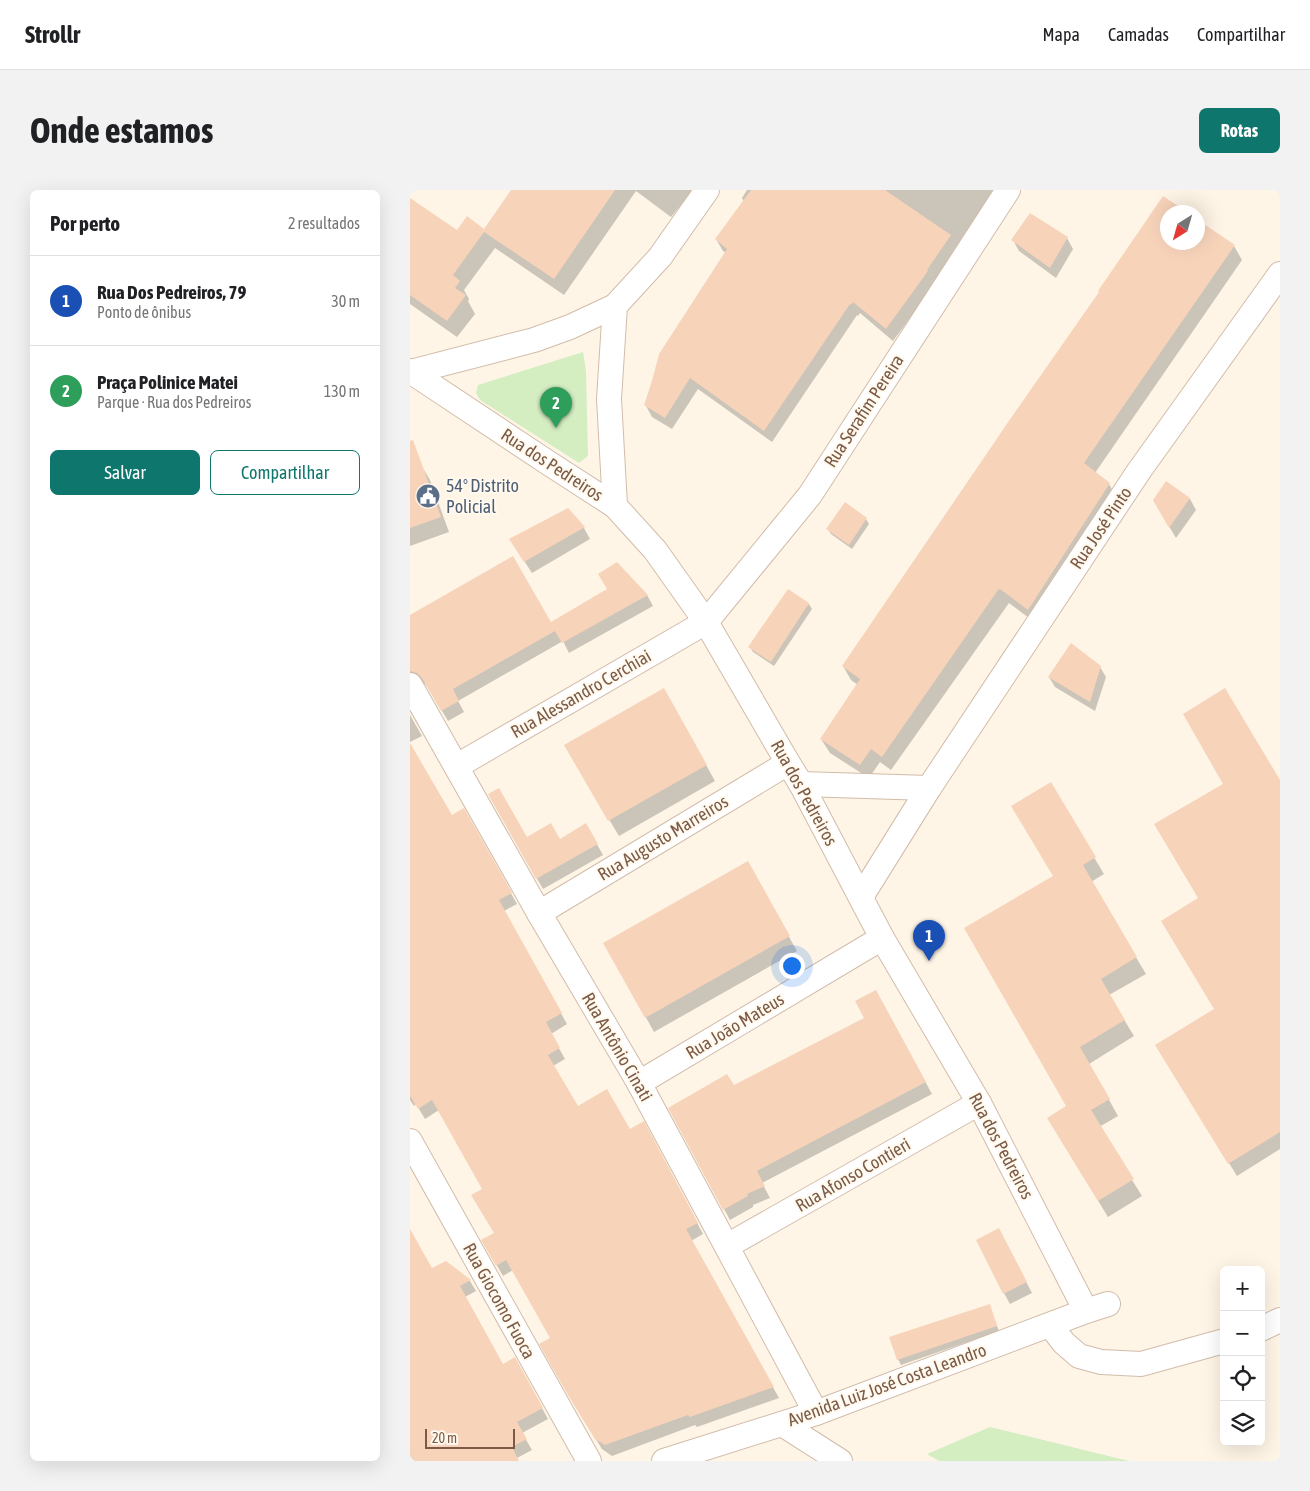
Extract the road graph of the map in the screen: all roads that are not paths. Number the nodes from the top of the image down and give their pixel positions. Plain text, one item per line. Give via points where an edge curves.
1 (707, 190) edge
2 (1008, 190) edge
3 (1280, 274) edge
4 (615, 306) junction
5 (411, 372) edge
6 (615, 506) junction
7 (706, 622) junction
8 (410, 685) edge
9 (788, 763) junction
10 (457, 766) junction
11 (801, 784) junction
12 (929, 788) junction
13 (861, 896) junction
14 (539, 913) junction
15 (882, 938) junction
16 (639, 1083) junction
17 (979, 1103) junction
18 (410, 1141) edge
19 (727, 1246) junction
20 (1108, 1304) dead end
21 (1086, 1311) junction
22 (1280, 1320) edge
23 (1050, 1325) junction
24 (1265, 1327) edge
25 (1220, 1342) edge
26 (816, 1413) junction
27 (782, 1424) junction
28 (589, 1461) edge
29 (664, 1461) edge
30 (840, 1461) edge

1 - 4 street via 660,257
2 - 7 street, Rua Serafim Pereira via 810,495
3 - 12 street, Rua José Pinto via 1139,470
4 - 5 street via 534,340
4 - 6 street via 609,398
5 - 6 street, Rua dos Pedreiros
6 - 7 street, Rua dos Pedreiros via 655,550
7 - 9 street, Rua dos Pedreiros
7 - 10 street, Rua Alessandro Cerchiai
8 - 10 street, Rua Antônio Cinati
9 - 11 street, Rua dos Pedreiros
9 - 14 street, Rua Augusto Marreiros
10 - 14 street, Rua Antônio Cinati
11 - 12 street
11 - 13 street, Rua dos Pedreiros
12 - 13 street, Rua José Pinto
13 - 15 street, Rua dos Pedreiros
14 - 16 street, Rua Antônio Cinati
15 - 16 street, Rua João Mateus
15 - 17 street, Rua dos Pedreiros
16 - 19 street, Rua Antônio Cinati
17 - 19 street, Rua Afonso Contieri
17 - 21 street, Rua dos Pedreiros
18 - 28 street, Rua Giocomo Fuoca
19 - 26 street, Rua Antônio Cinati
20 - 21 street, Avenida Luiz José Costa Leandro
21 - 23 street, Avenida Luiz José Costa Leandro
22 - 24 street
23 - 25 street via 1079,1356 1100,1362 1141,1364
23 - 26 street, Avenida Luiz José Costa Leandro
26 - 27 street, Avenida Luiz José Costa Leandro
27 - 29 street, Avenida Luiz José Costa Leandro
27 - 30 street

